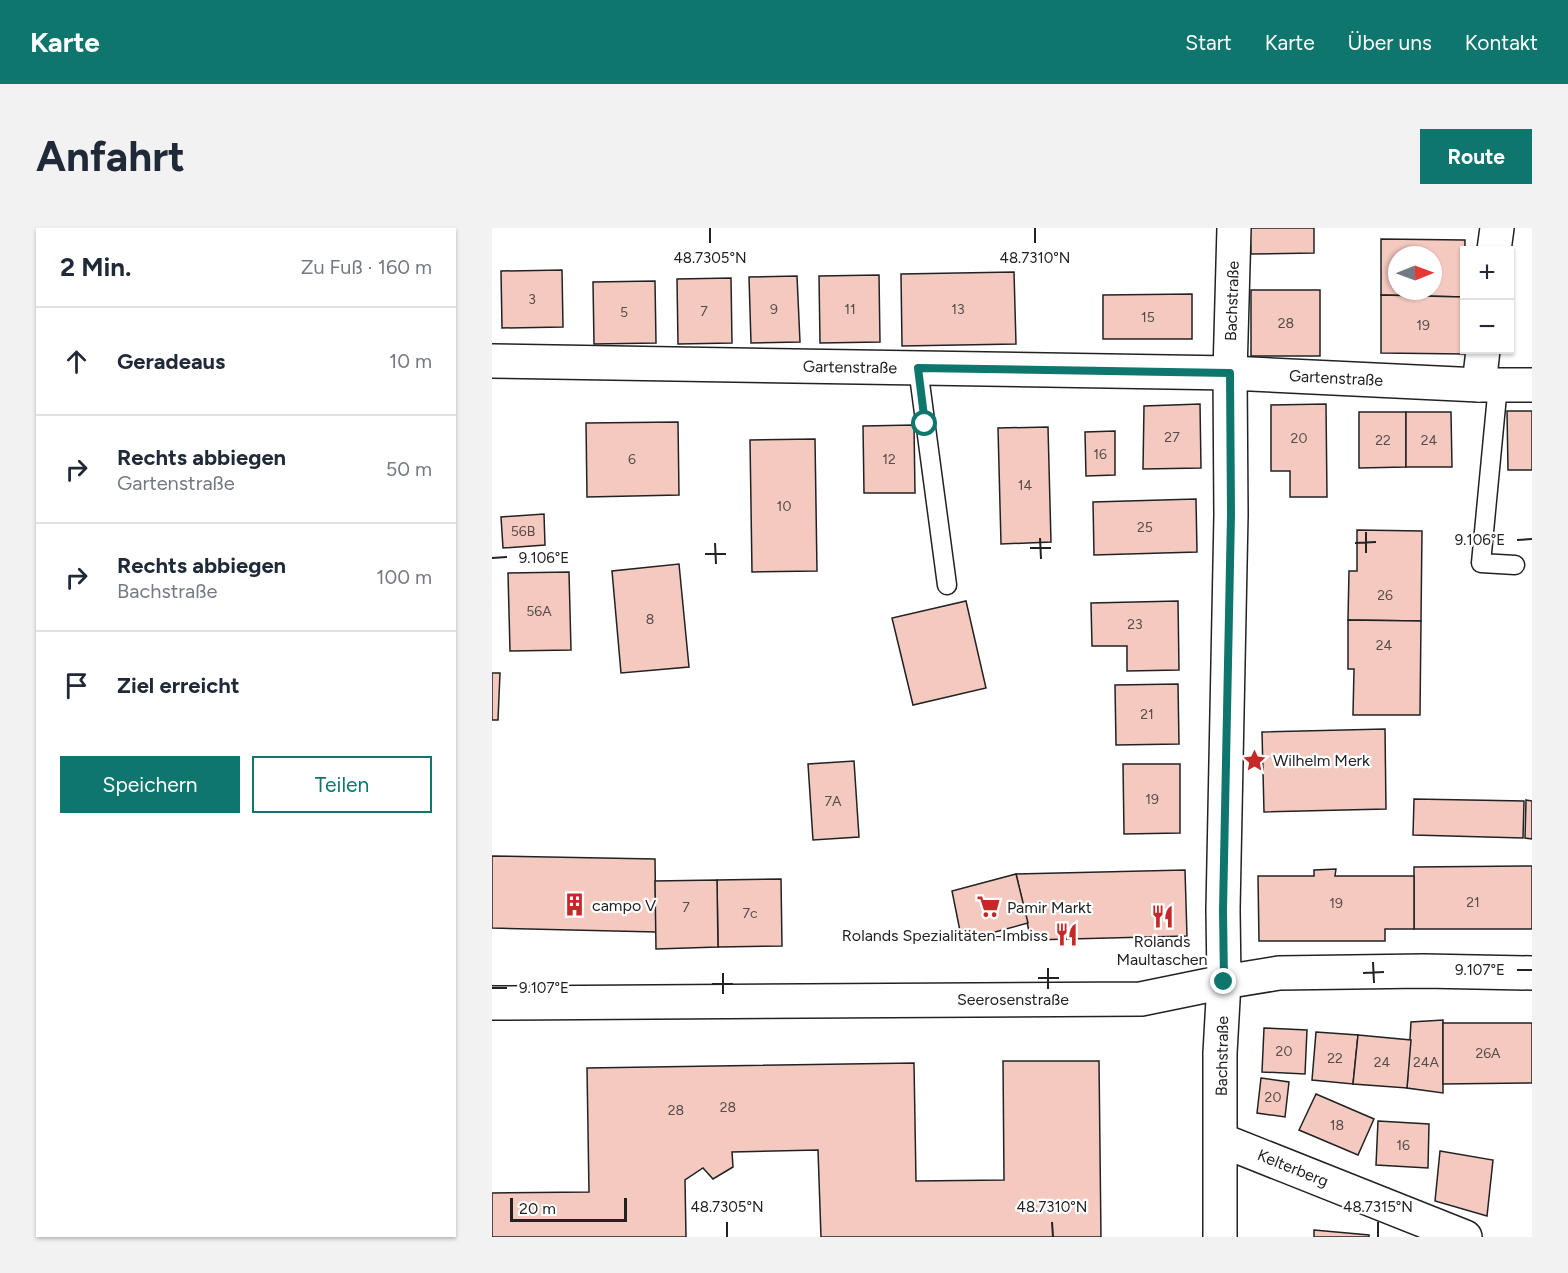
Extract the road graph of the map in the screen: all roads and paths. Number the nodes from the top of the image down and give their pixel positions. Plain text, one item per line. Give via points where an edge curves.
1 (1234, 228) edge
2 (1497, 228) edge
3 (1495, 246) edge
4 (1484, 354) edge
5 (492, 361) edge
6 (918, 368) junction
7 (1230, 373) junction
8 (1488, 385) junction
9 (1532, 385) edge
10 (1515, 565) dead end
11 (947, 585) dead end
12 (1532, 973) edge
13 (1224, 982) junction
14 (492, 1003) edge
15 (1221, 1140) junction
16 (1220, 1237) edge
17 (1465, 1237) edge

1 - 7 street, Bachstraße
2 - 3 street
4 - 8 street
5 - 6 street, Gartenstraße
6 - 7 street, Gartenstraße
6 - 11 lane
7 - 8 street, Gartenstraße
7 - 13 street, Bachstraße
8 - 9 street, Gartenstraße
8 - 10 lane via 1481,563
12 - 13 street, Seerosenstraße via 1279,973
13 - 14 street, Seerosenstraße via 1141,999
13 - 15 street, Bachstraße
15 - 16 street, Bachstraße
15 - 17 street, Kelterberg

